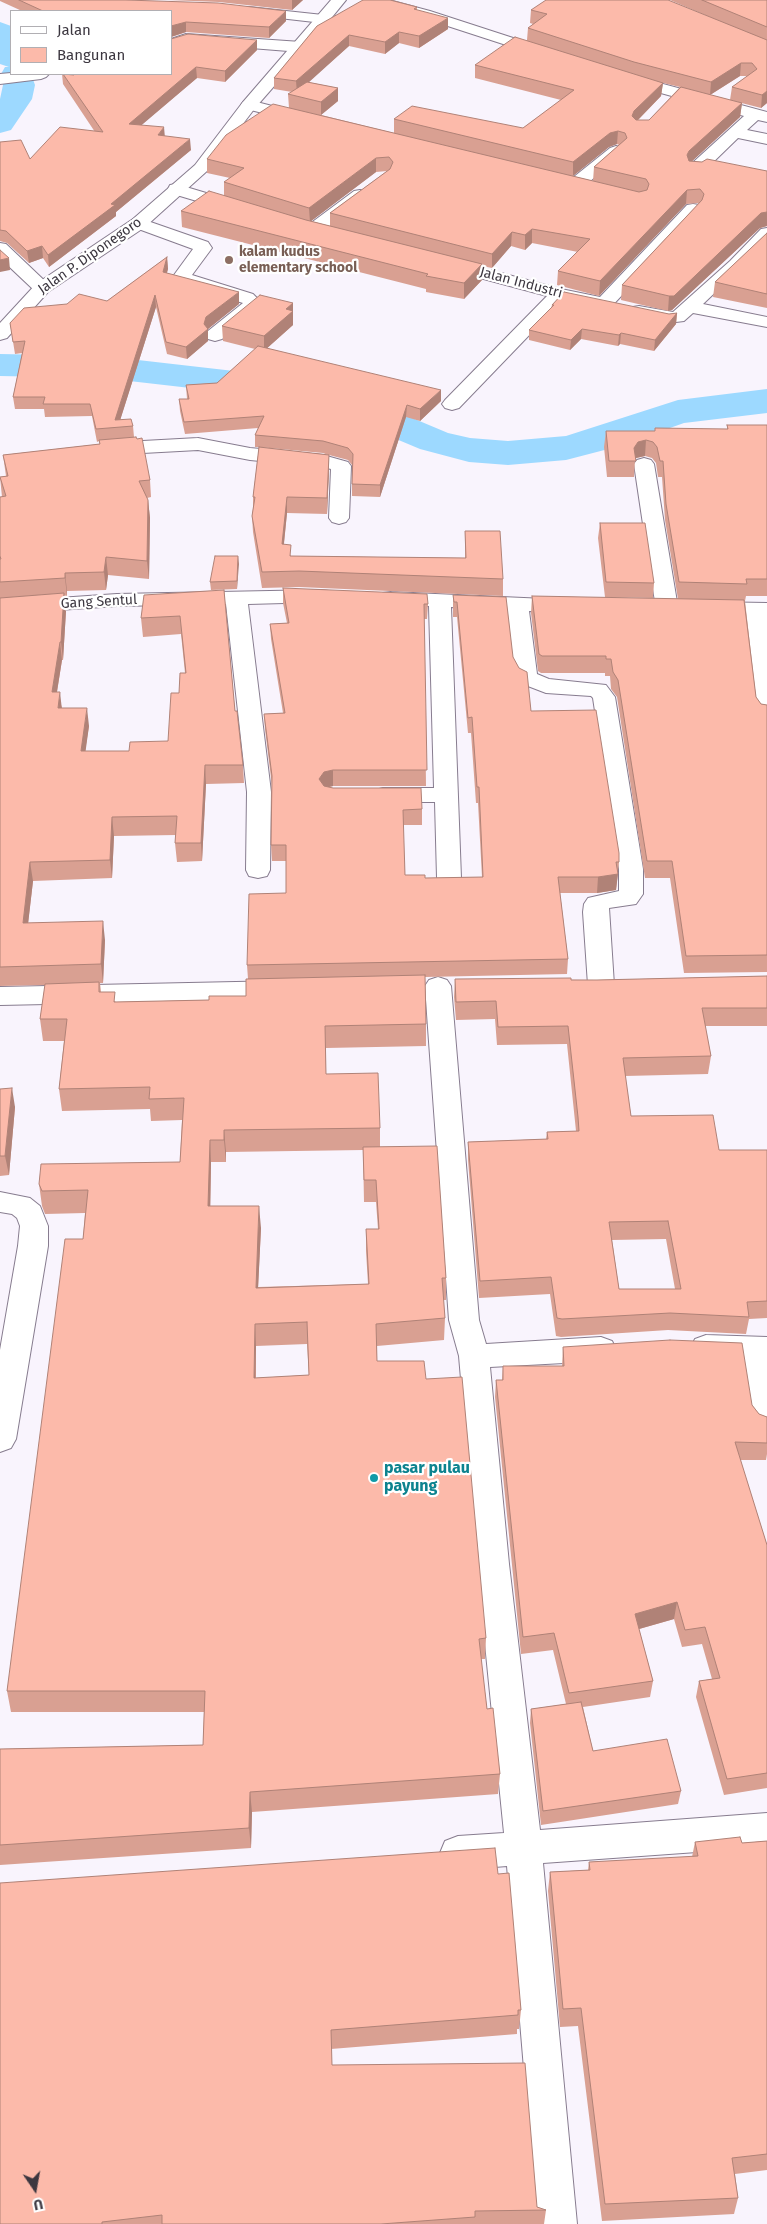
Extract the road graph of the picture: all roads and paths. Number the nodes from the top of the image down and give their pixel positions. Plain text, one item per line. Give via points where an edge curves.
1 (339, 0) edge
2 (372, 0) edge
3 (236, 9) edge
4 (322, 19) junction
5 (172, 44) edge
6 (300, 46) junction
7 (562, 59) edge
8 (609, 74) edge
9 (33, 75) edge
10 (0, 79) edge
11 (676, 92) junction
12 (729, 92) dead end
13 (712, 103) junction
14 (665, 104) edge
15 (249, 105) junction
16 (761, 116) edge
17 (316, 121) edge
18 (734, 134) junction
19 (767, 139) edge
20 (616, 151) edge
21 (695, 170) edge
22 (558, 180) edge
23 (375, 183) edge
24 (576, 184) junction
25 (594, 188) edge
26 (176, 190) junction
27 (693, 209) edge
28 (249, 211) edge
29 (139, 223) junction
30 (295, 225) edge
31 (313, 230) junction
32 (767, 233) edge
33 (332, 235) edge
34 (0, 248) edge
35 (426, 258) edge
36 (42, 288) junction
37 (559, 294) junction
38 (604, 304) junction
39 (690, 307) junction
40 (767, 322) edge
41 (0, 334) edge
42 (215, 335) dead end
43 (452, 404) dead end
44 (85, 451) edge
45 (644, 464) dead end
46 (339, 518) dead end
47 (346, 596) edge
48 (236, 597) junction
49 (374, 597) edge
50 (440, 602) junction
51 (517, 604) junction
52 (592, 606) edge
53 (0, 608) edge
54 (760, 609) edge
55 (767, 714) edge
56 (361, 795) edge
57 (446, 795) junction
58 (258, 870) dead end
59 (449, 878) edge
60 (601, 985) edge
61 (438, 986) dead end
62 (302, 990) edge
63 (0, 996) edge
64 (0, 1202) edge
65 (678, 1345) edge
66 (630, 1347) edge
67 (761, 1349) edge
68 (474, 1356) junction
69 (767, 1421) edge
70 (0, 1439) edge
71 (767, 1830) edge
72 (524, 1848) junction
73 (425, 1855) edge
74 (557, 2224) edge

1 - 4 street, Jalan P. Diponegoro
2 - 7 street
3 - 4 street
4 - 6 street, Jalan P. Diponegoro
5 - 6 street via 179,39 190,38
6 - 15 street, Jalan P. Diponegoro
8 - 11 street
9 - 10 street
11 - 13 street
11 - 14 street
12 - 13 street
13 - 16 street
15 - 17 street
15 - 26 street, Jalan P. Diponegoro via 201,168
16 - 18 street
18 - 19 street
18 - 21 street
20 - 24 street
22 - 24 street
23 - 31 street
24 - 25 street
26 - 28 street
26 - 29 street, Jalan P. Diponegoro
27 - 38 street
29 - 36 street, Jalan P. Diponegoro
29 - 42 street via 202,246 184,275 185,279 252,301 252,305
30 - 31 street
31 - 33 street
32 - 39 street, Jalan Industri
34 - 36 street
35 - 37 street, Jalan Industri
36 - 41 street, Jalan P. Diponegoro
37 - 38 street, Jalan Industri
37 - 43 street
38 - 39 street, Jalan Industri via 668,318 678,317
39 - 40 street
44 - 46 street via 198,444 250,454 323,461 341,466
45 - 54 street via 656,551 658,608
47 - 48 street, Gang Sentul
48 - 53 street, Gang Sentul via 117,600
48 - 58 street via 259,792
49 - 50 street
50 - 51 street
50 - 57 street
51 - 52 street
51 - 60 street via 528,678 546,686 598,690 604,697 631,869 631,888 627,898 597,904
54 - 55 street
56 - 57 street
57 - 59 street
61 - 68 street via 464,1320
62 - 63 street
64 - 70 street via 20,1205 30,1213 34,1226
65 - 67 street
66 - 68 street
67 - 69 street
68 - 72 street
71 - 72 street
72 - 73 street
72 - 74 street

